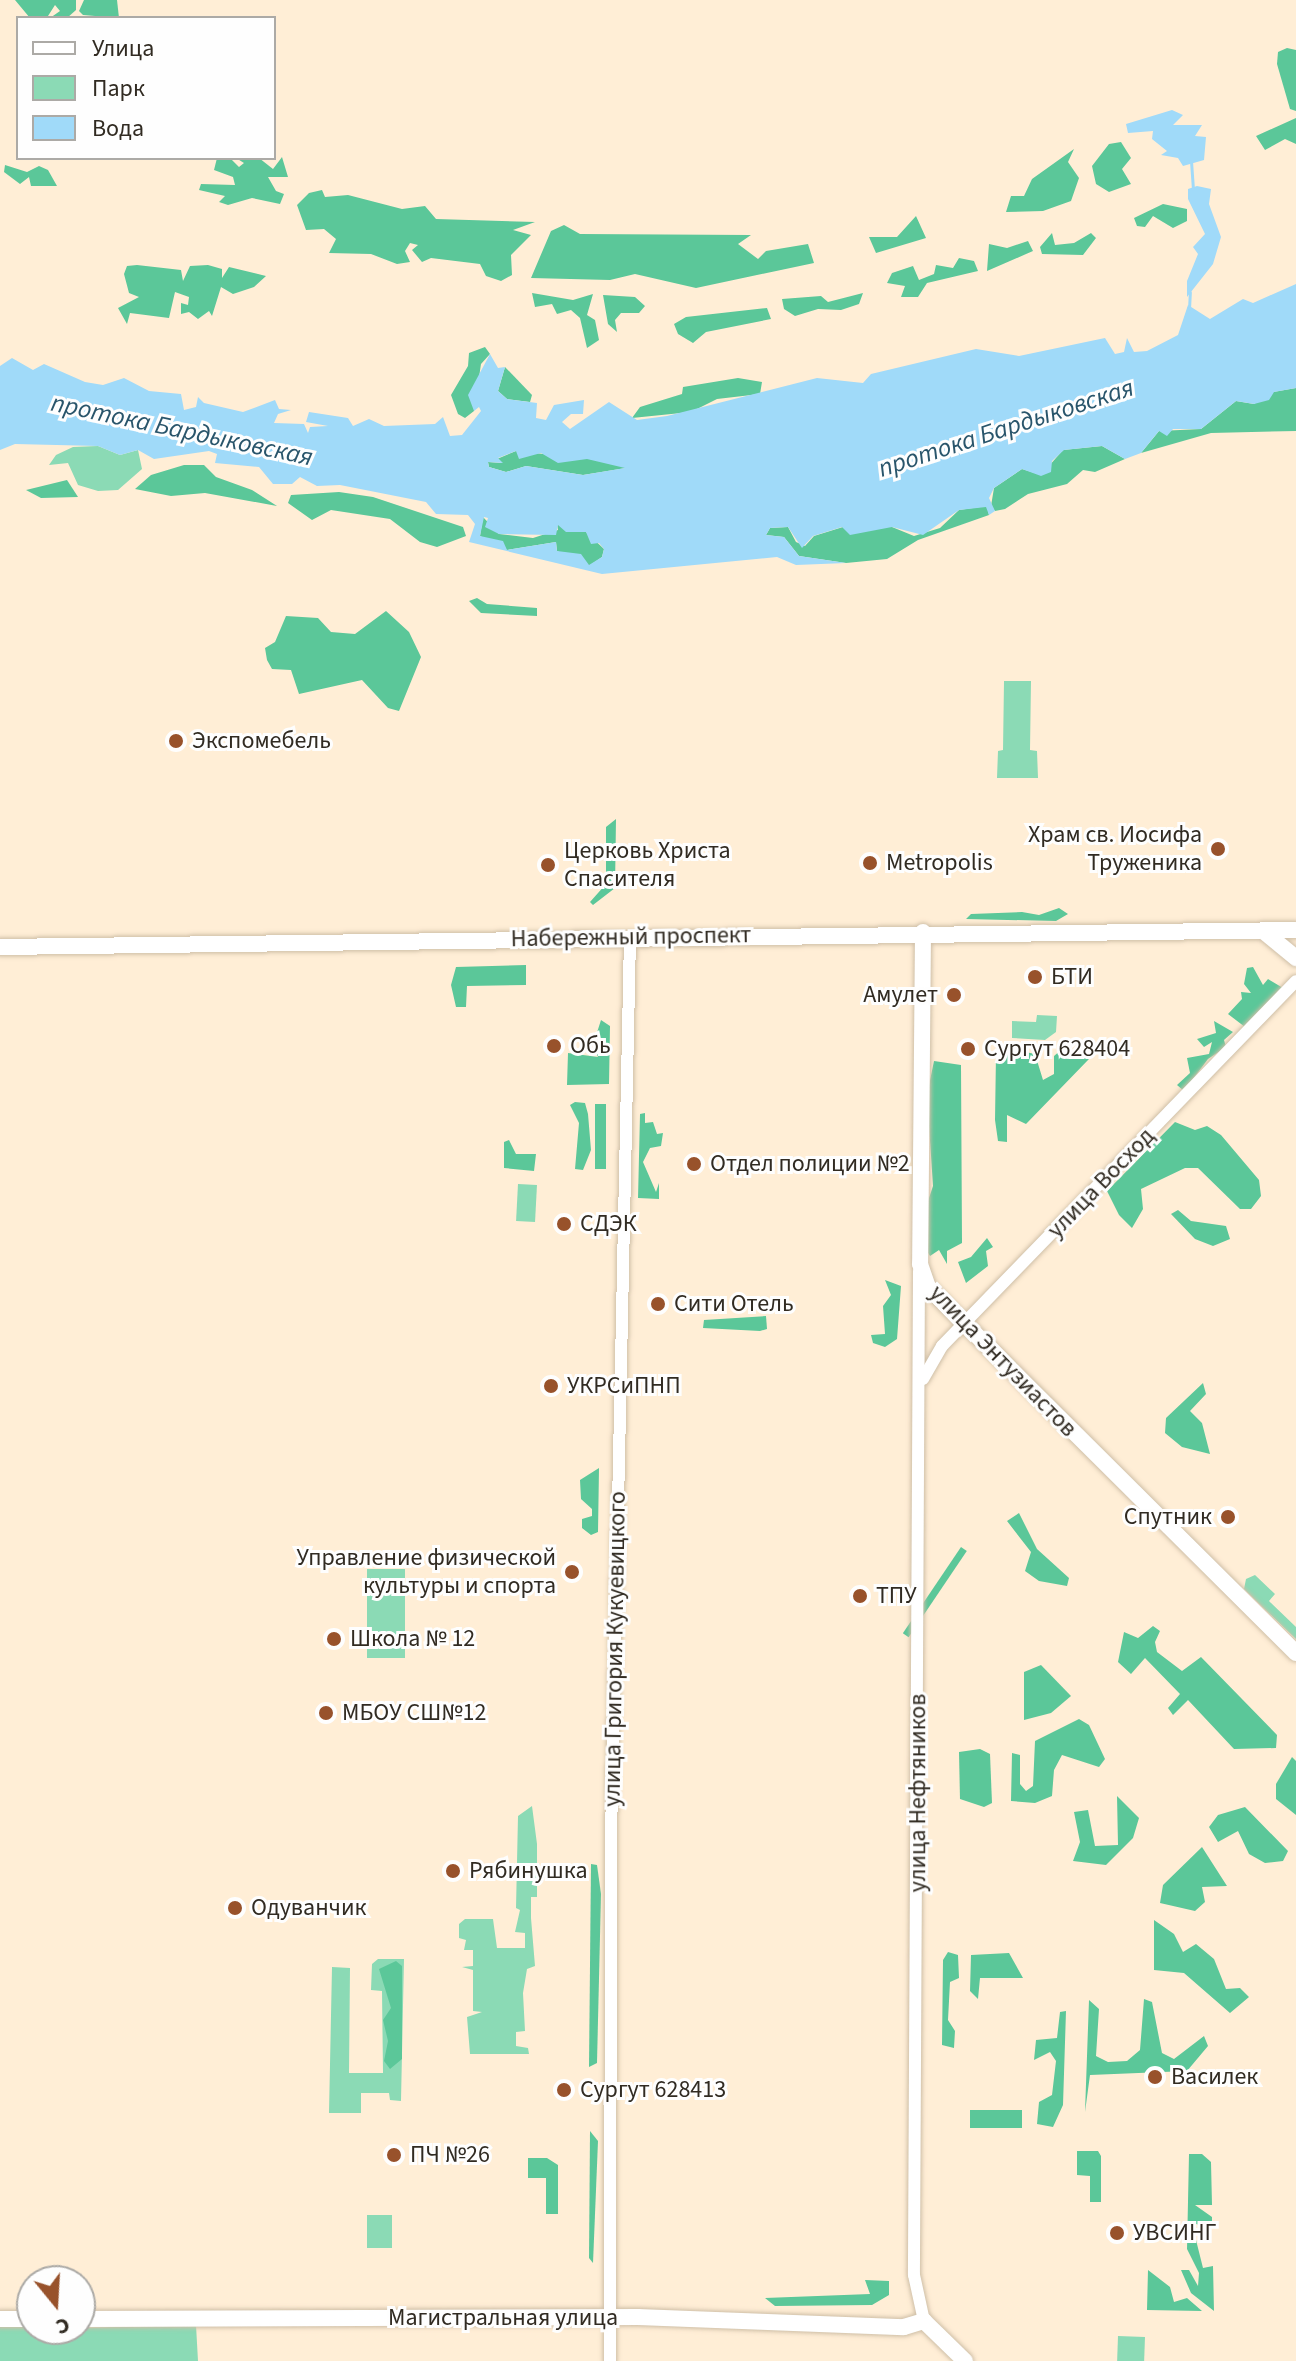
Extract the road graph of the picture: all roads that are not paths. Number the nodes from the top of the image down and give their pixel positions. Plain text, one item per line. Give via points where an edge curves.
1 (1261, 930) junction
2 (1296, 930) edge
3 (923, 932) junction
4 (630, 937) junction
5 (0, 947) edge
6 (1296, 958) edge
7 (1296, 981) edge
8 (920, 1264) junction
9 (963, 1325) junction
10 (919, 1394) junction
11 (1296, 1653) edge
12 (96, 2319) edge
13 (609, 2319) junction
14 (924, 2321) junction
15 (610, 2361) edge
16 (965, 2361) edge

1 - 2 main road, Набережный проспект
1 - 3 main road, Набережный проспект
1 - 6 main road
3 - 4 main road, Набережный проспект
3 - 8 main road, улица Энтузиастов
4 - 5 main road, Набережный проспект
4 - 13 street, улица Григория Кукуевицкого via 611,1821
7 - 9 street, улица Восход
8 - 9 main road, улица Энтузиастов via 928,1287
8 - 10 street, улица Нефтяников
9 - 10 street, улица Восход via 934,1355
9 - 11 main road, улица Энтузиастов
10 - 14 street, улица Нефтяников via 914,2275
12 - 13 main road, Магистральная улица
13 - 14 main road, Магистральная улица via 904,2327
13 - 15 street, улица Григория Кукуевицкого
14 - 16 main road

